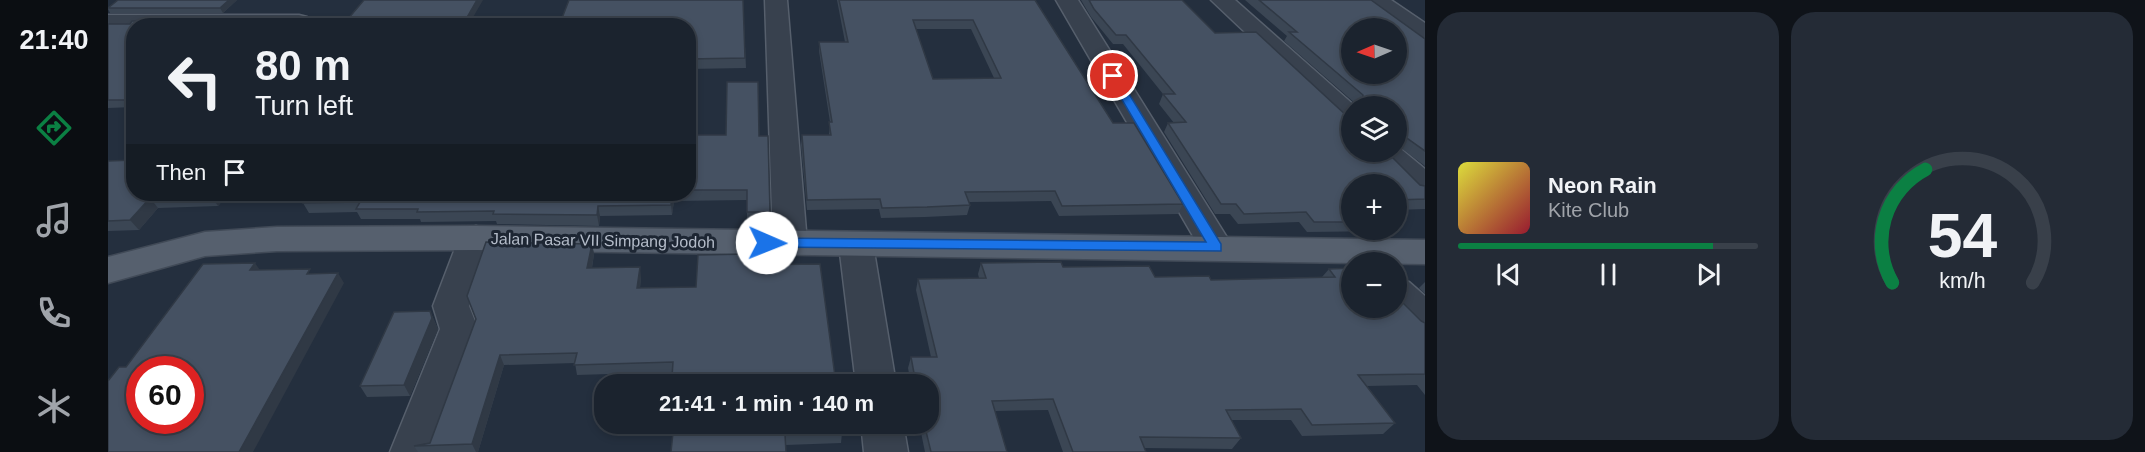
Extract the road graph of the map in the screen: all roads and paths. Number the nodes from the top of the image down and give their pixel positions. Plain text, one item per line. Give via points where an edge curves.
1 (193, 0) edge
2 (776, 0) edge
3 (1067, 0) edge
4 (1222, 0) edge
5 (1377, 0) edge
6 (170, 18) edge
7 (108, 22) edge
8 (126, 22) edge
9 (1425, 34) edge
10 (1341, 108) edge
11 (1399, 162) edge
12 (1425, 186) edge
13 (476, 238) junction
14 (790, 243) junction
15 (856, 245) junction
16 (1216, 247) junction
17 (1425, 252) edge
18 (1407, 254) edge
19 (1341, 255) edge
20 (108, 270) edge
21 (1407, 301) edge
22 (1425, 321) edge
23 (875, 374) edge
24 (884, 434) edge
25 (412, 452) edge
26 (886, 452) edge

1 - 6 street
2 - 14 street
3 - 16 street
4 - 10 street
5 - 9 street
7 - 8 street
11 - 12 street
13 - 14 main road, Jalan Pasar VII Simpang Jodoh
13 - 20 main road, Jalan Pasar VII Simpang Jodoh via 226,242
13 - 25 street via 451,306 459,329
14 - 15 main road, Jalan Pasar VII Simpang Jodoh
15 - 16 main road, Jalan Pasar VII Simpang Jodoh
15 - 23 street
16 - 19 main road, Jalan Pasar VII Simpang Jodoh
17 - 18 main road, Jalan Pasar VII Simpang Jodoh
21 - 22 street
24 - 26 street

